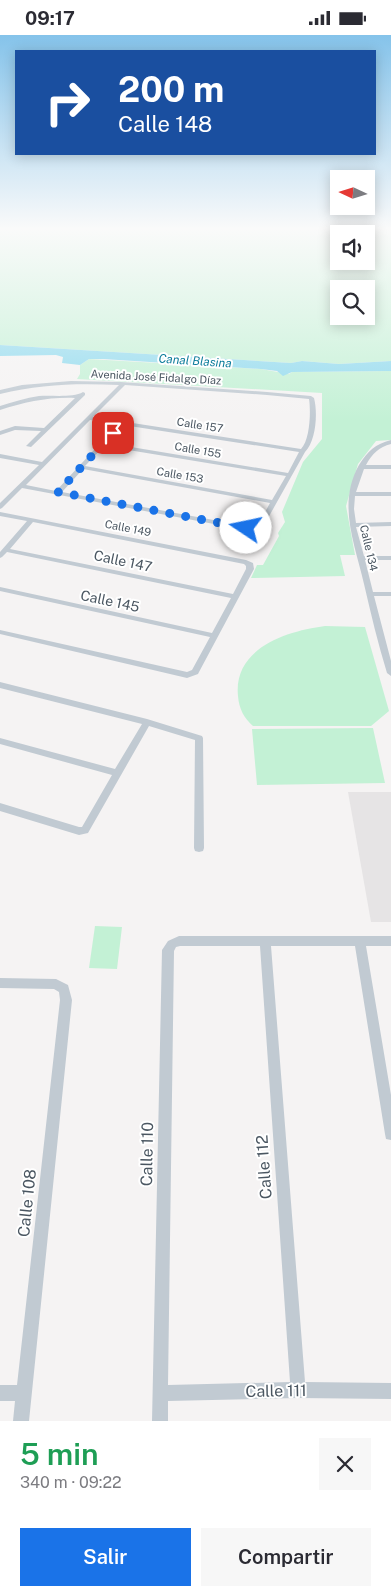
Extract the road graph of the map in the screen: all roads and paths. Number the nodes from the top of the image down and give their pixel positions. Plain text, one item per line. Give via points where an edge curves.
1 (123, 385) junction
2 (0, 391) edge
3 (82, 395) joint
4 (0, 408) edge
5 (89, 418) junction
6 (123, 423) junction
7 (44, 431) junction
8 (0, 433) edge
9 (391, 442) edge
10 (103, 444) junction
11 (29, 446) dead end
12 (301, 454) junction
13 (0, 456) edge
14 (43, 464) junction
15 (81, 467) junction
16 (362, 467) junction
17 (391, 467) edge
18 (289, 475) junction
19 (21, 486) junction
20 (58, 492) junction
21 (352, 494) junction
22 (391, 494) edge
23 (275, 502) junction
24 (0, 507) edge
25 (0, 514) edge
26 (32, 520) junction
27 (353, 525) junction
28 (391, 525) edge
29 (3, 553) edge
30 (361, 558) junction
31 (391, 558) edge
32 (0, 589) edge
33 (370, 594) junction
34 (391, 594) edge
35 (236, 597) junction
36 (0, 632) edge
37 (380, 634) junction
38 (391, 634) edge
39 (215, 636) junction
40 (391, 673) edge
41 (0, 685) edge
42 (147, 722) junction
43 (0, 741) edge
44 (118, 773) junction
45 (0, 807) edge
46 (199, 849) dead end
47 (228, 941) joint
48 (265, 941) junction
49 (360, 941) junction
50 (391, 941) edge
51 (0, 983) edge
52 (64, 989) joint
53 (391, 1134) edge
54 (298, 1390) junction
55 (391, 1391) edge
56 (0, 1393) edge
57 (24, 1393) junction
58 (160, 1393) junction
59 (21, 1421) edge
60 (160, 1421) edge

1 - 2 street, Avenida José Fidalgo Díaz via 63,382
1 - 5 street
1 - 12 street, Avenida José Fidalgo Díaz via 311,398 307,446
3 - 4 street via 35,398
3 - 7 street
5 - 6 street, Calle 157
5 - 14 street
6 - 10 street
6 - 12 street, Calle 157
7 - 8 street via 15,428
7 - 11 street
9 - 16 street, Calle 134 via 378,445
10 - 15 street
10 - 18 street, Calle 155
12 - 18 street
13 - 14 street
14 - 19 street
15 - 20 street
15 - 23 street, Calle 153
16 - 17 street
16 - 21 street, Calle 134
18 - 23 street
19 - 20 street
19 - 24 street
20 - 23 street via 246,528 260,527
21 - 22 street
21 - 27 street, Calle 134
25 - 26 street, Calle 149
26 - 29 street
26 - 35 street, Calle 149 via 246,562 250,569
27 - 28 street
27 - 30 street, Calle 134
29 - 35 street, Calle 147
30 - 31 street
30 - 33 street, Calle 134
32 - 39 street, Calle 145
33 - 34 street
33 - 37 street, Calle 134
35 - 39 street
36 - 39 street via 187,675 195,672
37 - 38 street
37 - 40 street, Calle 134
41 - 42 street
42 - 44 street
42 - 46 street via 200,738
43 - 44 street
44 - 45 street via 85,830 79,831
47 - 48 street
47 - 58 street, Calle 110 via 179,941 168,950
48 - 49 street
48 - 54 street, Calle 112
49 - 50 street
49 - 53 street
51 - 52 street via 56,984
52 - 57 street, Calle 108 via 66,1000
54 - 55 street, Calle 111
54 - 58 street, Calle 111
56 - 57 street
57 - 59 street, Calle 108
58 - 60 street, Calle 110

